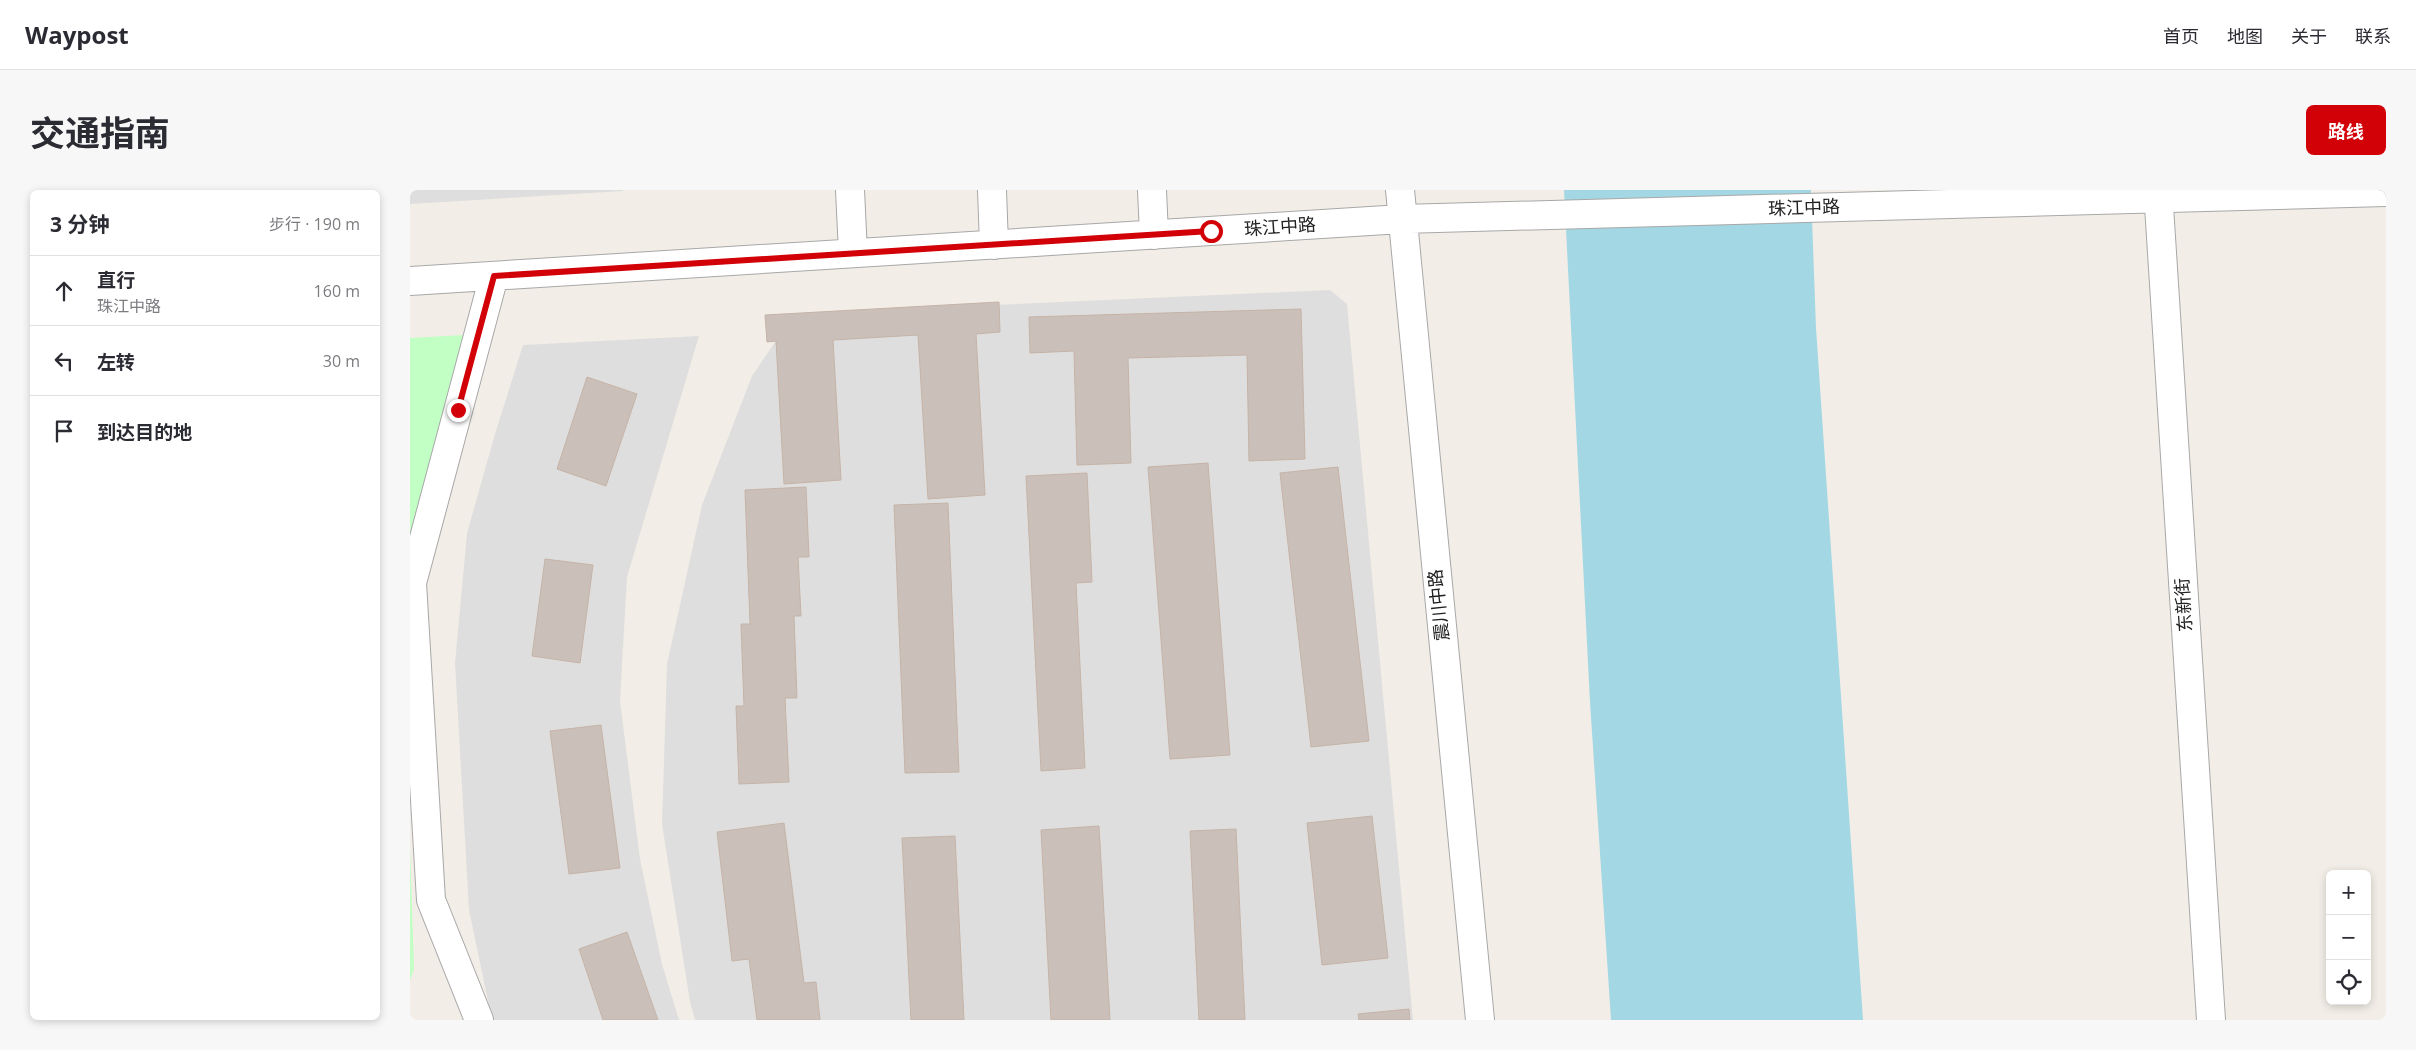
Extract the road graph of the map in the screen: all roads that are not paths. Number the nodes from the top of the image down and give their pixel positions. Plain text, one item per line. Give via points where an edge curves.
1 (850, 190) edge
2 (992, 190) edge
3 (1152, 190) edge
4 (1400, 190) edge
5 (2386, 192) edge
6 (2158, 194) edge
7 (1402, 219) junction
8 (1154, 235) junction
9 (994, 245) junction
10 (853, 253) junction
11 (494, 276) junction
12 (410, 281) edge
13 (479, 1020) edge
14 (1480, 1020) edge
15 (2211, 1020) edge

1 - 10 street
2 - 9 street
3 - 8 street
4 - 7 street, 震川中路
5 - 6 street
6 - 7 street, 珠江中路 via 2102,200
6 - 15 street, 东新街
7 - 8 street, 珠江中路
7 - 14 street, 震川中路
8 - 9 street, 珠江中路
9 - 10 street, 珠江中路
10 - 11 street, 珠江中路
11 - 12 street, 珠江中路
11 - 13 street via 412,583 431,900

